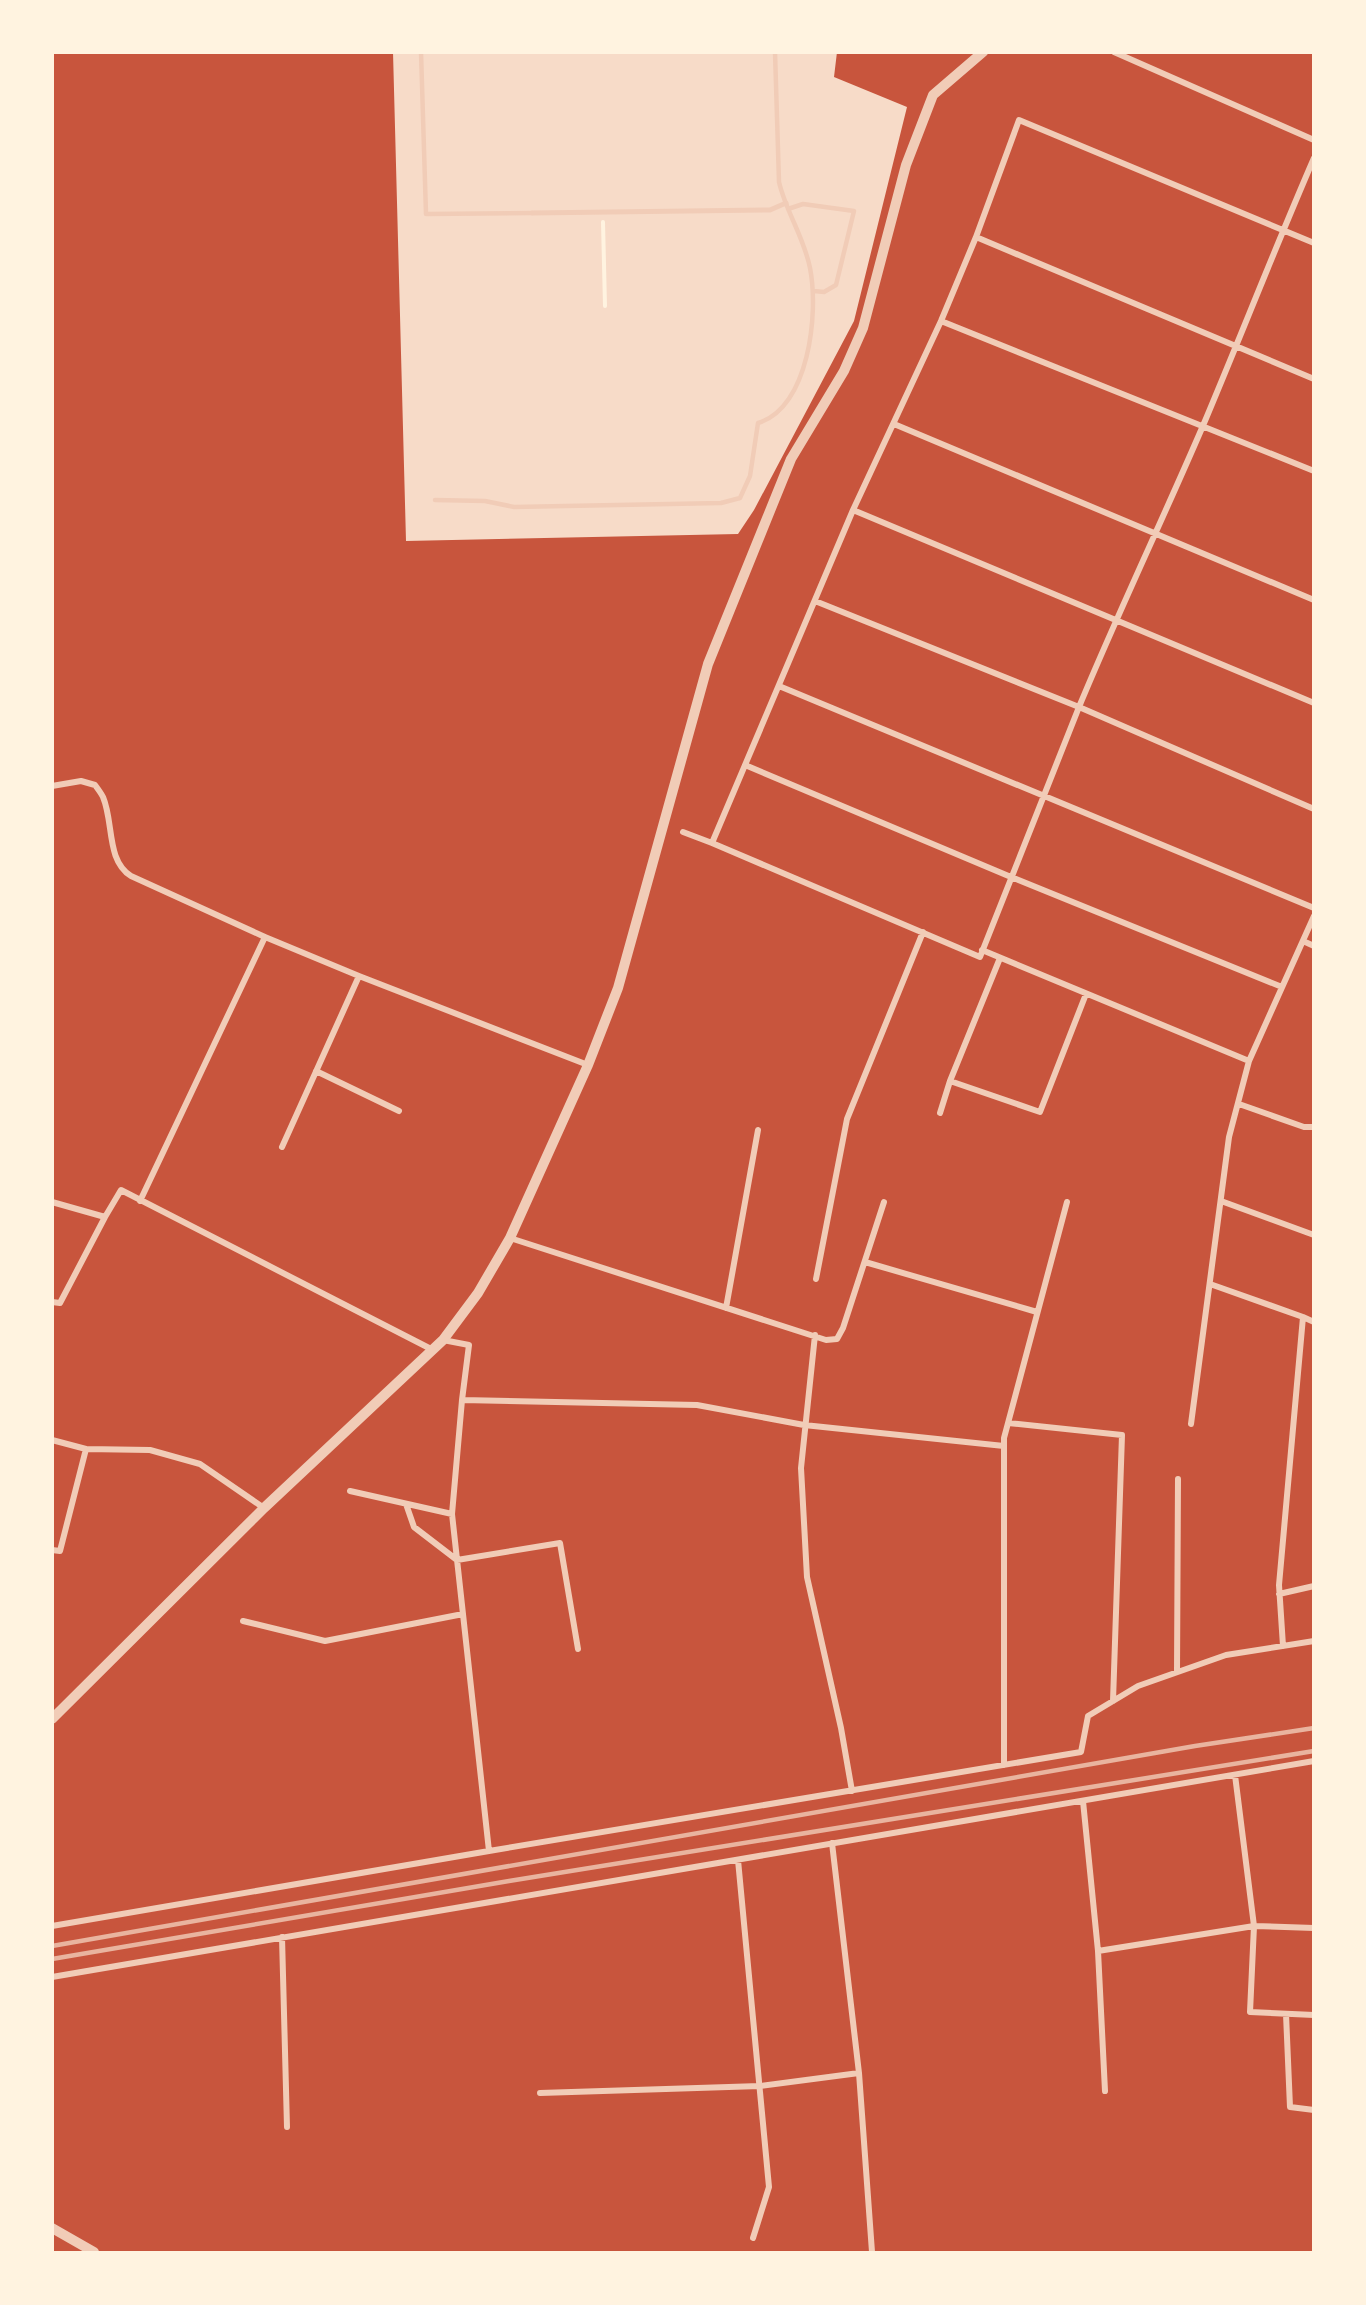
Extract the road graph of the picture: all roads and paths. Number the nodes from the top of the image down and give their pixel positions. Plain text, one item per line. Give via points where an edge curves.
1 (422, 52) edge
2 (775, 52) edge
3 (983, 52) edge
4 (1114, 52) edge
5 (1314, 140) edge
6 (1314, 158) edge
7 (787, 206) junction
8 (602, 212) junction
9 (532, 213) joint
10 (1283, 231) junction
11 (976, 237) junction
12 (1314, 243) edge
13 (814, 291) junction
14 (605, 306) dead end
15 (941, 321) junction
16 (1235, 347) junction
17 (1314, 379) edge
18 (894, 424) junction
19 (1203, 425) junction
20 (1314, 471) edge
21 (435, 500) dead end
22 (853, 510) junction
23 (1156, 535) junction
24 (1314, 600) edge
25 (815, 601) junction
26 (1116, 620) junction
27 (779, 686) junction
28 (1314, 703) edge
29 (1079, 707) junction
30 (745, 765) junction
31 (52, 786) edge
32 (1042, 796) junction
33 (1314, 809) edge
34 (683, 832) dead end
35 (712, 843) junction
36 (1011, 877) junction
37 (1314, 908) edge
38 (1314, 916) edge
39 (923, 932) junction
40 (265, 938) junction
41 (1302, 941) junction
42 (1314, 946) edge
43 (982, 950) junction
44 (1000, 958) junction
45 (359, 976) junction
46 (1282, 987) junction
47 (1086, 994) junction
48 (1249, 1061) junction
49 (588, 1065) junction
50 (316, 1071) junction
51 (950, 1081) junction
52 (1239, 1104) junction
53 (399, 1111) dead end
54 (940, 1113) dead end
55 (1314, 1127) edge
56 (758, 1130) dead end
57 (282, 1147) dead end
58 (140, 1201) junction
59 (1221, 1201) junction
60 (52, 1202) edge
61 (884, 1202) dead end
62 (1066, 1202) dead end
63 (105, 1217) junction
64 (1314, 1235) edge
65 (510, 1238) junction
66 (865, 1262) junction
67 (816, 1279) dead end
68 (1210, 1284) junction
69 (52, 1302) edge
70 (726, 1308) junction
71 (1037, 1312) junction
72 (1303, 1317) junction
73 (1314, 1322) edge
74 (815, 1335) junction
75 (443, 1340) junction
76 (433, 1350) junction
77 (462, 1400) junction
78 (1008, 1423) junction
79 (1191, 1424) dead end
80 (804, 1425) junction
81 (52, 1440) edge
82 (1004, 1446) junction
83 (86, 1449) junction
84 (1178, 1479) dead end
85 (350, 1491) dead end
86 (406, 1504) junction
87 (264, 1508) junction
88 (452, 1514) junction
89 (52, 1550) edge
90 (457, 1560) junction
91 (1314, 1586) edge
92 (1279, 1594) junction
93 (463, 1614) junction
94 (243, 1622) dead end
95 (1314, 1641) edge
96 (1283, 1646) junction
97 (578, 1649) dead end
98 (1177, 1672) junction
99 (1113, 1701) junction
100 (52, 1719) edge
101 (1314, 1761) edge
102 (1004, 1765) junction
103 (1235, 1775) junction
104 (852, 1791) junction
105 (1083, 1801) junction
106 (832, 1843) junction
107 (489, 1851) junction
108 (738, 1860) junction
109 (52, 1926) edge
110 (1254, 1926) junction
111 (1314, 1928) edge
112 (282, 1937) junction
113 (1098, 1951) junction
114 (52, 1977) edge
115 (1286, 2014) junction
116 (1314, 2015) edge
117 (859, 2073) junction
118 (760, 2086) junction
119 (1105, 2091) dead end
120 (540, 2093) dead end
121 (1314, 2110) edge
122 (287, 2127) dead end
123 (52, 2228) edge
124 (753, 2238) dead end
125 (94, 2253) edge
126 (872, 2253) edge

1 - 9 lane via 426,214
2 - 7 lane via 779,182
3 - 49 street via 933,95 906,165 863,328 844,371 791,459 708,664 618,988
4 - 5 street
6 - 10 street
7 - 8 street via 770,210
7 - 13 lane via 805,246
7 - 13 lane via 803,204 854,211 836,285 824,292
8 - 9 street
8 - 14 path
10 - 11 street via 1019,120
10 - 12 street
10 - 16 street
11 - 15 street
11 - 16 street
13 - 21 lane via 810,339 799,381 776,415 758,423 750,476 740,498 721,503 514,507 485,501
15 - 18 street
15 - 19 street
16 - 17 street
16 - 19 street
18 - 22 street
18 - 23 street
19 - 20 street
19 - 23 street
22 - 25 street
22 - 26 street
23 - 24 street
23 - 26 street
25 - 27 street
25 - 29 street
26 - 28 street
26 - 29 street
27 - 30 street
27 - 32 street
29 - 32 street
29 - 33 street
30 - 35 street
30 - 36 street
31 - 40 street via 81,781 95,785 103,797 121,870
32 - 36 street
32 - 37 street
34 - 35 street
35 - 39 street
36 - 43 street
36 - 46 street
38 - 41 street
39 - 43 street via 980,957
39 - 67 street via 847,1119
40 - 45 street
40 - 58 street
41 - 42 street
41 - 46 street
43 - 44 street
44 - 47 street
44 - 51 street
45 - 49 street
45 - 50 street
46 - 48 street
47 - 48 street
47 - 51 street via 1040,1112
48 - 52 street
49 - 65 street
50 - 53 street
50 - 57 street
51 - 54 street
52 - 55 street
52 - 59 street via 1229,1137
56 - 70 street
58 - 63 street via 121,1191
58 - 76 street
59 - 64 street
59 - 68 street
60 - 63 street
61 - 66 street
62 - 71 street
63 - 69 street via 60,1303
65 - 70 street
65 - 75 street via 478,1293
66 - 71 street
66 - 74 street via 837,1339
68 - 72 street
68 - 79 street
70 - 74 street
71 - 78 street
72 - 73 street
72 - 92 street
74 - 80 street
75 - 76 street
75 - 77 street via 469,1344
76 - 87 street
77 - 80 street via 697,1405
77 - 88 street
78 - 82 street
78 - 99 street via 1122,1435
80 - 82 street
80 - 104 street via 801,1468 807,1577
81 - 83 street
82 - 102 street
83 - 87 street via 150,1450 200,1464
83 - 89 street via 60,1551
84 - 98 street
85 - 86 street
86 - 88 street
86 - 90 street via 414,1527
87 - 100 street
88 - 90 street
90 - 93 street
90 - 97 street via 560,1543
91 - 92 street
92 - 96 street
93 - 94 street via 325,1641
93 - 107 street
95 - 96 street
96 - 98 street via 1226,1655
98 - 99 street via 1138,1686
99 - 102 street via 1088,1716 1081,1752
101 - 103 street
102 - 104 street
103 - 105 street
103 - 110 street
104 - 107 street
105 - 106 street
105 - 113 street
106 - 108 street
106 - 117 street
107 - 109 street
108 - 112 street
108 - 118 street
110 - 111 street
110 - 113 street
110 - 115 street via 1250,2012
112 - 114 street
112 - 122 street
113 - 119 street
115 - 116 street
115 - 121 street via 1290,2107
117 - 118 street
117 - 126 street
118 - 120 street
118 - 124 street via 769,2187
123 - 125 street

